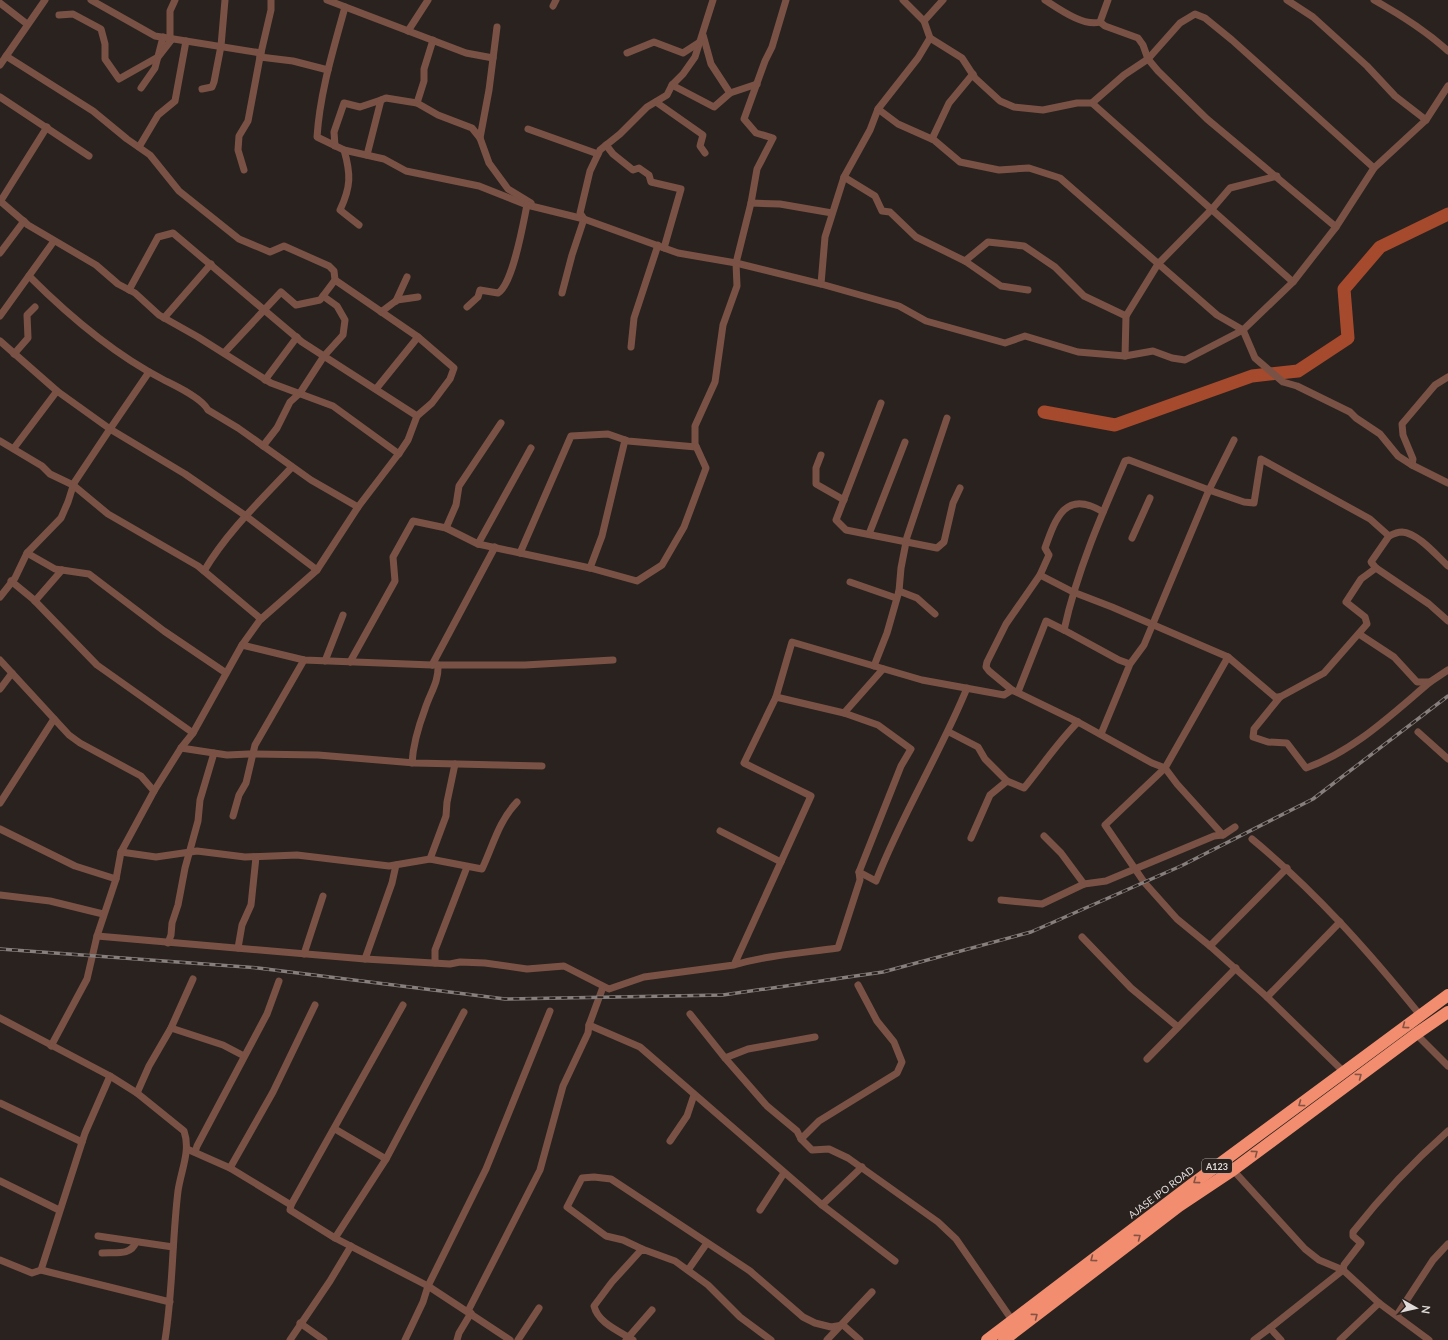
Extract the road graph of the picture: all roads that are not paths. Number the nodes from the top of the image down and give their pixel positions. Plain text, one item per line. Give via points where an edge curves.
1 (45, 0) edge
2 (91, 0) edge
3 (175, 0) edge
4 (225, 0) edge
5 (271, 0) edge
6 (327, 0) edge
7 (428, 0) edge
8 (713, 0) edge
9 (786, 0) edge
10 (903, 0) edge
11 (943, 0) edge
12 (1045, 0) edge
13 (1108, 0) edge
14 (1288, 0) edge
15 (1374, 0) edge
16 (0, 3) edge
17 (345, 7) junction
18 (59, 15) dead end
19 (924, 21) junction
20 (1100, 22) junction
21 (28, 24) junction
22 (497, 27) dead end
23 (408, 31) junction
24 (168, 38) junction
25 (930, 38) junction
26 (701, 39) junction
27 (433, 40) junction
28 (186, 41) junction
29 (221, 46) junction
30 (1448, 51) edge
31 (627, 53) dead end
32 (260, 55) junction
33 (6, 56) junction
34 (158, 57) junction
35 (493, 58) junction
36 (1148, 59) junction
37 (0, 65) edge
38 (328, 70) junction
39 (973, 74) junction
40 (757, 84) junction
41 (672, 85) junction
42 (1448, 86) edge
43 (141, 88) dead end
44 (202, 88) dead end
45 (730, 93) junction
46 (0, 97) edge
47 (381, 100) junction
48 (656, 102) junction
49 (417, 103) junction
50 (1092, 103) junction
51 (878, 109) junction
52 (1426, 120) junction
53 (47, 127) junction
54 (528, 129) dead end
55 (480, 138) junction
56 (932, 139) junction
57 (606, 145) junction
58 (335, 146) junction
59 (139, 147) junction
60 (344, 150) junction
61 (705, 152) dead end
62 (598, 154) junction
63 (367, 155) junction
64 (89, 156) dead end
65 (1374, 168) junction
66 (244, 170) dead end
67 (1277, 176) junction
68 (844, 177) junction
69 (0, 202) edge
70 (751, 203) junction
71 (527, 205) junction
72 (539, 208) junction
73 (1212, 209) junction
74 (832, 213) junction
75 (584, 219) junction
76 (24, 221) junction
77 (359, 225) dead end
78 (1336, 227) junction
79 (54, 241) junction
80 (661, 247) junction
81 (0, 253) edge
82 (965, 261) junction
83 (736, 263) junction
84 (211, 264) junction
85 (1158, 264) junction
86 (29, 276) junction
87 (407, 277) dead end
88 (335, 280) junction
89 (1293, 282) junction
90 (821, 284) junction
91 (129, 290) junction
92 (1028, 290) dead end
93 (562, 294) dead end
94 (323, 296) junction
95 (418, 297) dead end
96 (396, 301) junction
97 (35, 307) dead end
98 (467, 307) dead end
99 (264, 309) junction
100 (382, 312) junction
101 (0, 316) edge
102 (1126, 316) junction
103 (164, 318) junction
104 (1243, 330) junction
105 (297, 337) junction
106 (418, 337) junction
107 (0, 341) edge
108 (631, 347) dead end
109 (224, 353) junction
110 (14, 354) junction
111 (324, 356) junction
112 (1125, 356) junction
113 (149, 372) junction
114 (1448, 377) edge
115 (265, 380) junction
116 (376, 389) junction
117 (57, 391) junction
118 (300, 393) junction
119 (881, 403) dead end
120 (417, 416) junction
121 (947, 418) dead end
122 (501, 423) dead end
123 (110, 429) junction
124 (625, 440) junction
125 (1234, 440) dead end
126 (0, 441) edge
127 (905, 442) dead end
128 (263, 446) junction
129 (14, 448) junction
130 (531, 448) dead end
131 (696, 448) junction
132 (399, 454) junction
133 (822, 455) dead end
134 (1412, 465) junction
135 (292, 467) junction
136 (1448, 483) edge
137 (73, 485) junction
138 (960, 488) dead end
139 (1209, 490) junction
140 (1150, 498) dead end
141 (844, 500) junction
142 (358, 507) junction
143 (1103, 512) junction
144 (246, 516) junction
145 (446, 528) junction
146 (869, 534) junction
147 (1389, 536) junction
148 (1132, 538) dead end
149 (906, 542) junction
150 (478, 544) junction
151 (495, 548) junction
152 (28, 553) junction
153 (520, 553) junction
154 (1448, 566) edge
155 (590, 568) junction
156 (1376, 568) junction
157 (62, 570) junction
158 (317, 570) junction
159 (204, 571) junction
160 (1040, 575) junction
161 (11, 581) junction
162 (850, 582) dead end
163 (899, 590) junction
164 (1073, 592) junction
165 (0, 597) edge
166 (896, 598) junction
167 (35, 601) junction
168 (935, 614) dead end
169 (343, 616) dead end
170 (262, 619) junction
171 (1448, 621) edge
172 (1153, 624) junction
173 (1064, 630) junction
174 (1359, 634) junction
175 (242, 645) junction
176 (1228, 657) junction
177 (0, 660) edge
178 (304, 660) junction
179 (613, 660) dead end
180 (325, 661) junction
181 (350, 662) junction
182 (1130, 664) junction
183 (435, 665) junction
184 (874, 666) junction
185 (883, 669) junction
186 (1448, 670) edge
187 (12, 673) junction
188 (226, 674) junction
189 (1430, 682) junction
190 (967, 688) junction
191 (0, 689) edge
192 (1015, 691) junction
193 (776, 697) junction
194 (1280, 697) junction
195 (844, 713) junction
196 (54, 719) junction
197 (1078, 722) junction
198 (949, 732) junction
199 (1418, 732) dead end
200 (193, 733) junction
201 (1101, 734) junction
202 (181, 748) junction
203 (214, 753) junction
204 (253, 754) junction
205 (1448, 759) edge
206 (412, 763) junction
207 (455, 764) junction
208 (542, 766) dead end
209 (1165, 768) junction
210 (1007, 781) junction
211 (154, 791) junction
212 (517, 802) dead end
213 (0, 803) edge
214 (233, 816) dead end
215 (1236, 827) dead end
216 (0, 829) edge
217 (720, 831) dead end
218 (1222, 835) junction
219 (1044, 836) dead end
220 (971, 838) dead end
221 (1252, 839) dead end
222 (121, 852) junction
223 (190, 852) junction
224 (256, 857) junction
225 (430, 859) junction
226 (781, 862) junction
227 (396, 865) junction
228 (467, 867) junction
229 (1287, 868) junction
230 (1134, 869) junction
231 (859, 872) junction
232 (116, 879) junction
233 (1084, 884) junction
234 (0, 895) edge
235 (323, 896) dead end
236 (1001, 900) dead end
237 (103, 914) junction
238 (1340, 922) junction
239 (97, 936) junction
240 (1082, 936) dead end
241 (168, 943) junction
242 (1210, 946) junction
243 (238, 948) junction
244 (304, 954) junction
245 (365, 959) junction
246 (435, 963) junction
247 (734, 965) junction
248 (1236, 968) junction
249 (193, 979) dead end
250 (279, 981) dead end
251 (858, 985) dead end
252 (603, 988) junction
253 (1448, 995) edge
254 (1267, 997) junction
255 (315, 1005) dead end
256 (403, 1005) dead end
257 (464, 1012) dead end
258 (550, 1012) dead end
259 (1448, 1012) edge
260 (690, 1014) dead end
261 (1420, 1015) junction
262 (0, 1018) edge
263 (589, 1025) junction
264 (1178, 1027) junction
265 (172, 1028) junction
266 (1416, 1034) junction
267 (814, 1037) dead end
268 (51, 1046) junction
269 (244, 1056) junction
270 (724, 1058) junction
271 (1148, 1059) dead end
272 (1448, 1066) edge
273 (1344, 1072) junction
274 (110, 1076) junction
275 (137, 1094) junction
276 (694, 1095) junction
277 (0, 1103) edge
278 (335, 1129) junction
279 (1448, 1131) edge
280 (801, 1139) junction
281 (670, 1141) dead end
282 (82, 1142) junction
283 (187, 1149) junction
284 (195, 1152) junction
285 (386, 1159) junction
286 (862, 1167) junction
287 (230, 1168) junction
288 (1233, 1170) junction
289 (784, 1173) junction
290 (0, 1181) edge
291 (291, 1205) junction
292 (822, 1205) junction
293 (59, 1210) junction
294 (760, 1210) dead end
295 (98, 1236) dead end
296 (335, 1238) junction
297 (136, 1242) junction
298 (707, 1243) junction
299 (1448, 1244) edge
300 (351, 1246) junction
301 (173, 1247) junction
302 (642, 1249) junction
303 (102, 1253) dead end
304 (0, 1260) edge
305 (895, 1261) dead end
306 (41, 1270) junction
307 (688, 1270) junction
308 (1343, 1270) junction
309 (428, 1286) junction
310 (872, 1292) dead end
311 (170, 1302) junction
312 (1379, 1303) junction
313 (539, 1308) dead end
314 (652, 1310) dead end
315 (470, 1312) junction
316 (1397, 1315) junction
317 (1012, 1320) junction
318 (300, 1323) junction
319 (840, 1326) junction
320 (1270, 1328) junction
321 (630, 1339) edge
322 (165, 1340) edge
323 (290, 1340) edge
324 (324, 1340) edge
325 (405, 1340) edge
326 (457, 1340) edge
327 (510, 1340) edge
328 (518, 1340) edge
329 (771, 1340) edge
330 (827, 1340) edge
331 (860, 1340) edge
332 (987, 1340) edge
333 (1004, 1340) edge
334 (1254, 1340) edge
335 (1281, 1340) edge
336 (1340, 1340) edge
337 (1429, 1340) edge

1 - 21 street
2 - 24 street via 155,36
3 - 24 street via 170,11
4 - 29 street
5 - 32 street
6 - 17 street
7 - 23 street
8 - 26 street
9 - 40 street via 772,47
10 - 19 street
11 - 19 street
12 - 20 street via 1085,22
13 - 20 street
14 - 52 street via 1317,21 1367,66 1395,96
15 - 30 street via 1410,20
16 - 21 street
17 - 23 street
17 - 38 street
18 - 34 street via 73,14 101,29 105,59 119,79
19 - 25 street
20 - 36 street via 1138,38 1144,45
21 - 33 street
22 - 35 street
23 - 27 street
24 - 28 street
24 - 34 street
25 - 39 street via 962,58
25 - 51 street via 918,58
26 - 31 street via 683,53 654,42
26 - 41 street via 695,57
26 - 45 street via 711,64
27 - 35 street via 466,53
27 - 49 street
28 - 29 street
28 - 59 street via 175,101 158,115
29 - 32 street
29 - 44 street via 212,87
32 - 38 street
32 - 66 street via 248,121 239,136 238,150
33 - 37 street
33 - 59 street via 93,111
34 - 43 street via 155,68
35 - 55 street via 490,90
36 - 50 street via 1124,75
36 - 65 street via 1180,23 1195,14 1205,18
36 - 67 street via 1207,119
38 - 58 street via 318,110 317,137
39 - 50 street via 1000,101 1014,107 1043,110
39 - 56 street via 949,103
40 - 45 street
40 - 70 street via 744,120 756,133 773,138 756,169
41 - 45 street via 714,107
41 - 48 street via 667,95
42 - 52 street
46 - 53 street
47 - 49 street via 386,98
47 - 58 street via 360,107 344,104 334,132
47 - 63 street
48 - 57 street via 647,107
48 - 61 street via 704,134 700,146
49 - 55 street via 438,115 472,128
50 - 73 street
51 - 56 street via 898,124
51 - 68 street via 870,130
52 - 65 street
53 - 64 street
53 - 69 street
54 - 62 street
55 - 72 street via 489,163 508,189
56 - 85 street via 960,162 999,170 1029,168 1060,178
57 - 62 street
57 - 80 street via 633,170 639,168 649,175 651,182 681,190
58 - 60 street
59 - 88 street via 150,155 179,191 239,240 270,252 284,246 329,266 334,271
60 - 63 street
60 - 77 street via 350,169 346,197 340,210
62 - 75 street via 590,171 580,213
63 - 71 street via 384,159 406,171 479,186
65 - 78 street
67 - 73 street via 1230,188
67 - 78 street
68 - 74 street
68 - 82 street via 875,196 882,211 890,212 916,237
69 - 76 street
70 - 74 street via 780,204
70 - 83 street
71 - 72 street
71 - 98 street via 514,262 503,290 498,293 480,290 478,297
72 - 75 street
73 - 85 street
73 - 89 street
74 - 90 street via 825,237
75 - 80 street
75 - 93 street
76 - 79 street
76 - 81 street
78 - 89 street
79 - 86 street
79 - 91 street via 96,265
80 - 83 street via 678,253
80 - 108 street via 634,318
82 - 92 street via 1001,286
82 - 102 street via 988,242 1024,246 1055,267 1084,296
83 - 90 street
83 - 131 street via 737,286 722,325 715,382 695,426
84 - 91 street via 173,233 158,237
84 - 99 street
84 - 103 street
85 - 102 street
85 - 104 street via 1217,314
86 - 101 street
86 - 113 street via 82,325
87 - 96 street
88 - 94 street
88 - 100 street
89 - 104 street
90 - 112 street via 899,306 926,321 1005,343 1025,336 1078,352
91 - 103 street via 136,293
94 - 99 street via 320,300 296,305 281,292
94 - 111 street via 337,306 345,320 343,335
95 - 96 street
96 - 100 street
97 - 110 street via 27,315 28,338
99 - 105 street
99 - 109 street
100 - 106 street
102 - 112 street
103 - 109 street
104 - 112 street via 1185,360 1153,351
104 - 134 street via 1255,358 1283,382 1297,386 1350,412 1380,434 1398,456
105 - 111 street
105 - 115 street
106 - 116 street
106 - 120 street via 454,368 450,379 432,403
107 - 110 street
109 - 115 street
110 - 117 street
111 - 116 street
111 - 118 street
113 - 123 street
113 - 128 street via 182,389 208,410
114 - 134 street via 1435,385 1402,424 1403,435 1413,459
115 - 118 street
116 - 120 street
117 - 123 street
117 - 129 street
118 - 128 street via 290,402 277,428
118 - 132 street via 333,406
119 - 141 street
120 - 132 street via 408,440
121 - 149 street
122 - 145 street via 459,486 456,505
123 - 137 street
123 - 144 street via 185,474
124 - 131 street
124 - 153 street via 608,434 571,436
124 - 155 street via 602,536
125 - 139 street
126 - 129 street
127 - 146 street
128 - 135 street
129 - 137 street via 50,474
130 - 150 street
131 - 155 street via 706,468 684,527 662,565 637,581
132 - 142 street
133 - 141 street via 816,468 816,484
134 - 136 street
135 - 142 street
135 - 144 street
137 - 152 street via 61,518
137 - 159 street via 108,514
138 - 149 street via 953,503 944,542 937,548
139 - 143 street via 1125,460
139 - 147 street via 1244,502 1254,502 1261,459 1370,519
139 - 172 street
140 - 148 street
141 - 146 street via 836,520 846,530
142 - 158 street
143 - 160 street via 1093,506 1078,503 1064,508 1053,526 1045,548 1049,555
143 - 164 street
144 - 158 street
144 - 159 street via 213,555
145 - 150 street
145 - 181 street via 413,521 393,557 395,581
146 - 149 street
147 - 154 street via 1400,532 1408,533 1430,548
147 - 156 street via 1371,562
149 - 163 street
150 - 151 street
151 - 153 street
151 - 183 street
152 - 157 street via 54,569
152 - 161 street
153 - 155 street
156 - 171 street via 1429,604
156 - 174 street via 1361,579 1346,602 1366,617 1367,624
157 - 167 street
157 - 188 street via 89,574
158 - 170 street
159 - 170 street
160 - 164 street
160 - 192 street via 1006,624 987,662 986,668
161 - 165 street
161 - 167 street
162 - 166 street
163 - 166 street
163 - 168 street via 916,598
164 - 172 street
164 - 173 street
166 - 184 street via 887,633
167 - 200 street via 97,666
169 - 180 street
170 - 175 street
172 - 176 street
172 - 182 street via 1144,644
173 - 182 street
173 - 192 street via 1046,621
174 - 189 street via 1394,657 1417,682
174 - 194 street via 1324,673
175 - 178 street
175 - 188 street
176 - 194 street via 1275,697
176 - 209 street
177 - 187 street
178 - 180 street
178 - 204 street via 254,745
179 - 183 street via 525,665
180 - 181 street
181 - 183 street
182 - 201 street
183 - 206 street via 437,681 425,709 412,754
184 - 185 street
184 - 193 street via 792,642
185 - 190 street via 922,680
185 - 195 street
186 - 189 street
187 - 191 street
187 - 196 street
188 - 200 street
189 - 194 street via 1358,740 1328,760 1306,768 1287,743 1268,742 1253,737 1254,729
190 - 192 street via 1004,695
190 - 198 street
192 - 197 street
193 - 195 street
193 - 226 street via 744,763 811,796
195 - 231 street via 878,725 911,749 901,766
196 - 211 street via 80,743 141,776
196 - 213 street
197 - 201 street
197 - 210 street via 1024,788
198 - 210 street via 978,747 985,759
198 - 231 street via 890,844 876,880
199 - 205 street
200 - 202 street
201 - 209 street
202 - 203 street
202 - 211 street
203 - 204 street
203 - 223 street via 200,800
204 - 206 street via 318,755
204 - 214 street via 246,783 239,795
206 - 207 street
207 - 208 street
207 - 225 street via 446,816
209 - 218 street
209 - 230 street via 1105,824
210 - 220 street via 990,795
211 - 222 street
212 - 228 street via 495,834 482,870
215 - 218 street
216 - 232 street via 75,866
217 - 226 street
218 - 230 street
219 - 233 street via 1061,853
221 - 229 street
222 - 223 street via 156,857
222 - 232 street
223 - 224 street
223 - 241 street via 172,923 172,935
224 - 227 street via 297,855
224 - 243 street via 251,905 242,925
225 - 227 street
225 - 228 street
226 - 247 street
227 - 245 street
228 - 246 street via 435,950
229 - 238 street
229 - 242 street
230 - 233 street via 1106,881
230 - 242 street via 1176,919
231 - 247 street via 860,880 838,948 796,955 761,957
232 - 237 street
233 - 236 street via 1042,904
234 - 237 street via 50,901
235 - 244 street
237 - 239 street
238 - 254 street
238 - 261 street
239 - 241 street
239 - 268 street via 87,979
240 - 264 street via 1131,988
241 - 243 street
242 - 248 street
243 - 244 street
244 - 245 street
245 - 246 street
246 - 252 street via 485,963 527,969 564,966
247 - 252 street via 644,977 609,989
248 - 254 street
248 - 264 street
249 - 265 street
250 - 269 street via 267,1014
251 - 280 street via 877,1021 894,1042 902,1062 897,1073 819,1121
252 - 263 street
253 - 261 highway, AJASE IPO ROAD / A123
254 - 273 street
255 - 287 street via 273,1092
256 - 278 street
257 - 285 street
258 - 309 street via 486,1169
259 - 266 highway, A123
260 - 270 street
261 -> 273 highway, AJASE IPO ROAD / A123
262 - 268 street
263 - 276 street via 640,1047
263 - 315 street via 588,1033 563,1086 540,1170
264 - 271 street
265 - 269 street via 223,1045
265 - 275 street via 149,1066
266 - 272 street
288 -> 266 highway, A123
267 - 270 street via 748,1049
268 - 274 street
269 - 284 street
270 - 280 street via 767,1106 797,1131
273 -> 317 highway, AJASE IPO ROAD / A123
274 - 275 street
274 - 282 street
275 - 283 street via 184,1131
276 - 281 street via 687,1116
276 - 289 street
277 - 282 street
278 - 285 street
278 - 291 street
279 - 308 street via 1399,1178 1353,1232 1353,1236 1360,1243
280 - 286 street via 812,1150 829,1148
282 - 293 street
283 - 284 street
283 - 301 street via 178,1189
284 - 287 street
285 - 296 street
286 - 292 street
286 - 317 street via 943,1226 956,1239
287 - 291 street
288 - 308 street via 1305,1249 1319,1260
333 -> 288 highway, A123 via 1179,1206
289 - 292 street
289 - 294 street
290 - 293 street
291 - 296 street via 290,1210
292 - 305 street
293 - 306 street
295 - 297 street
296 - 300 street
297 - 301 street
297 - 303 street via 134,1249 129,1252
298 - 302 street via 611,1179 582,1178 567,1207 606,1236 623,1240
298 - 307 street
298 - 319 street via 750,1271 803,1317 831,1327
299 - 316 street via 1433,1260
300 - 309 street
300 - 318 street
301 - 311 street
302 - 307 street via 675,1261
302 - 321 street via 594,1306 600,1319
304 - 306 street via 32,1273
306 - 311 street
307 - 329 street
308 - 312 street
308 - 320 street
309 - 315 street
309 - 325 street
310 - 319 street
311 - 322 street
312 - 316 street
312 - 336 street
313 - 328 street
314 - 321 street
315 - 326 street
315 - 327 street
316 - 337 street
317 - 332 highway, AJASE IPO ROAD / A123
318 - 323 street
318 - 324 street
319 - 330 street
319 - 331 street via 843,1325
320 - 334 street
320 - 335 street

